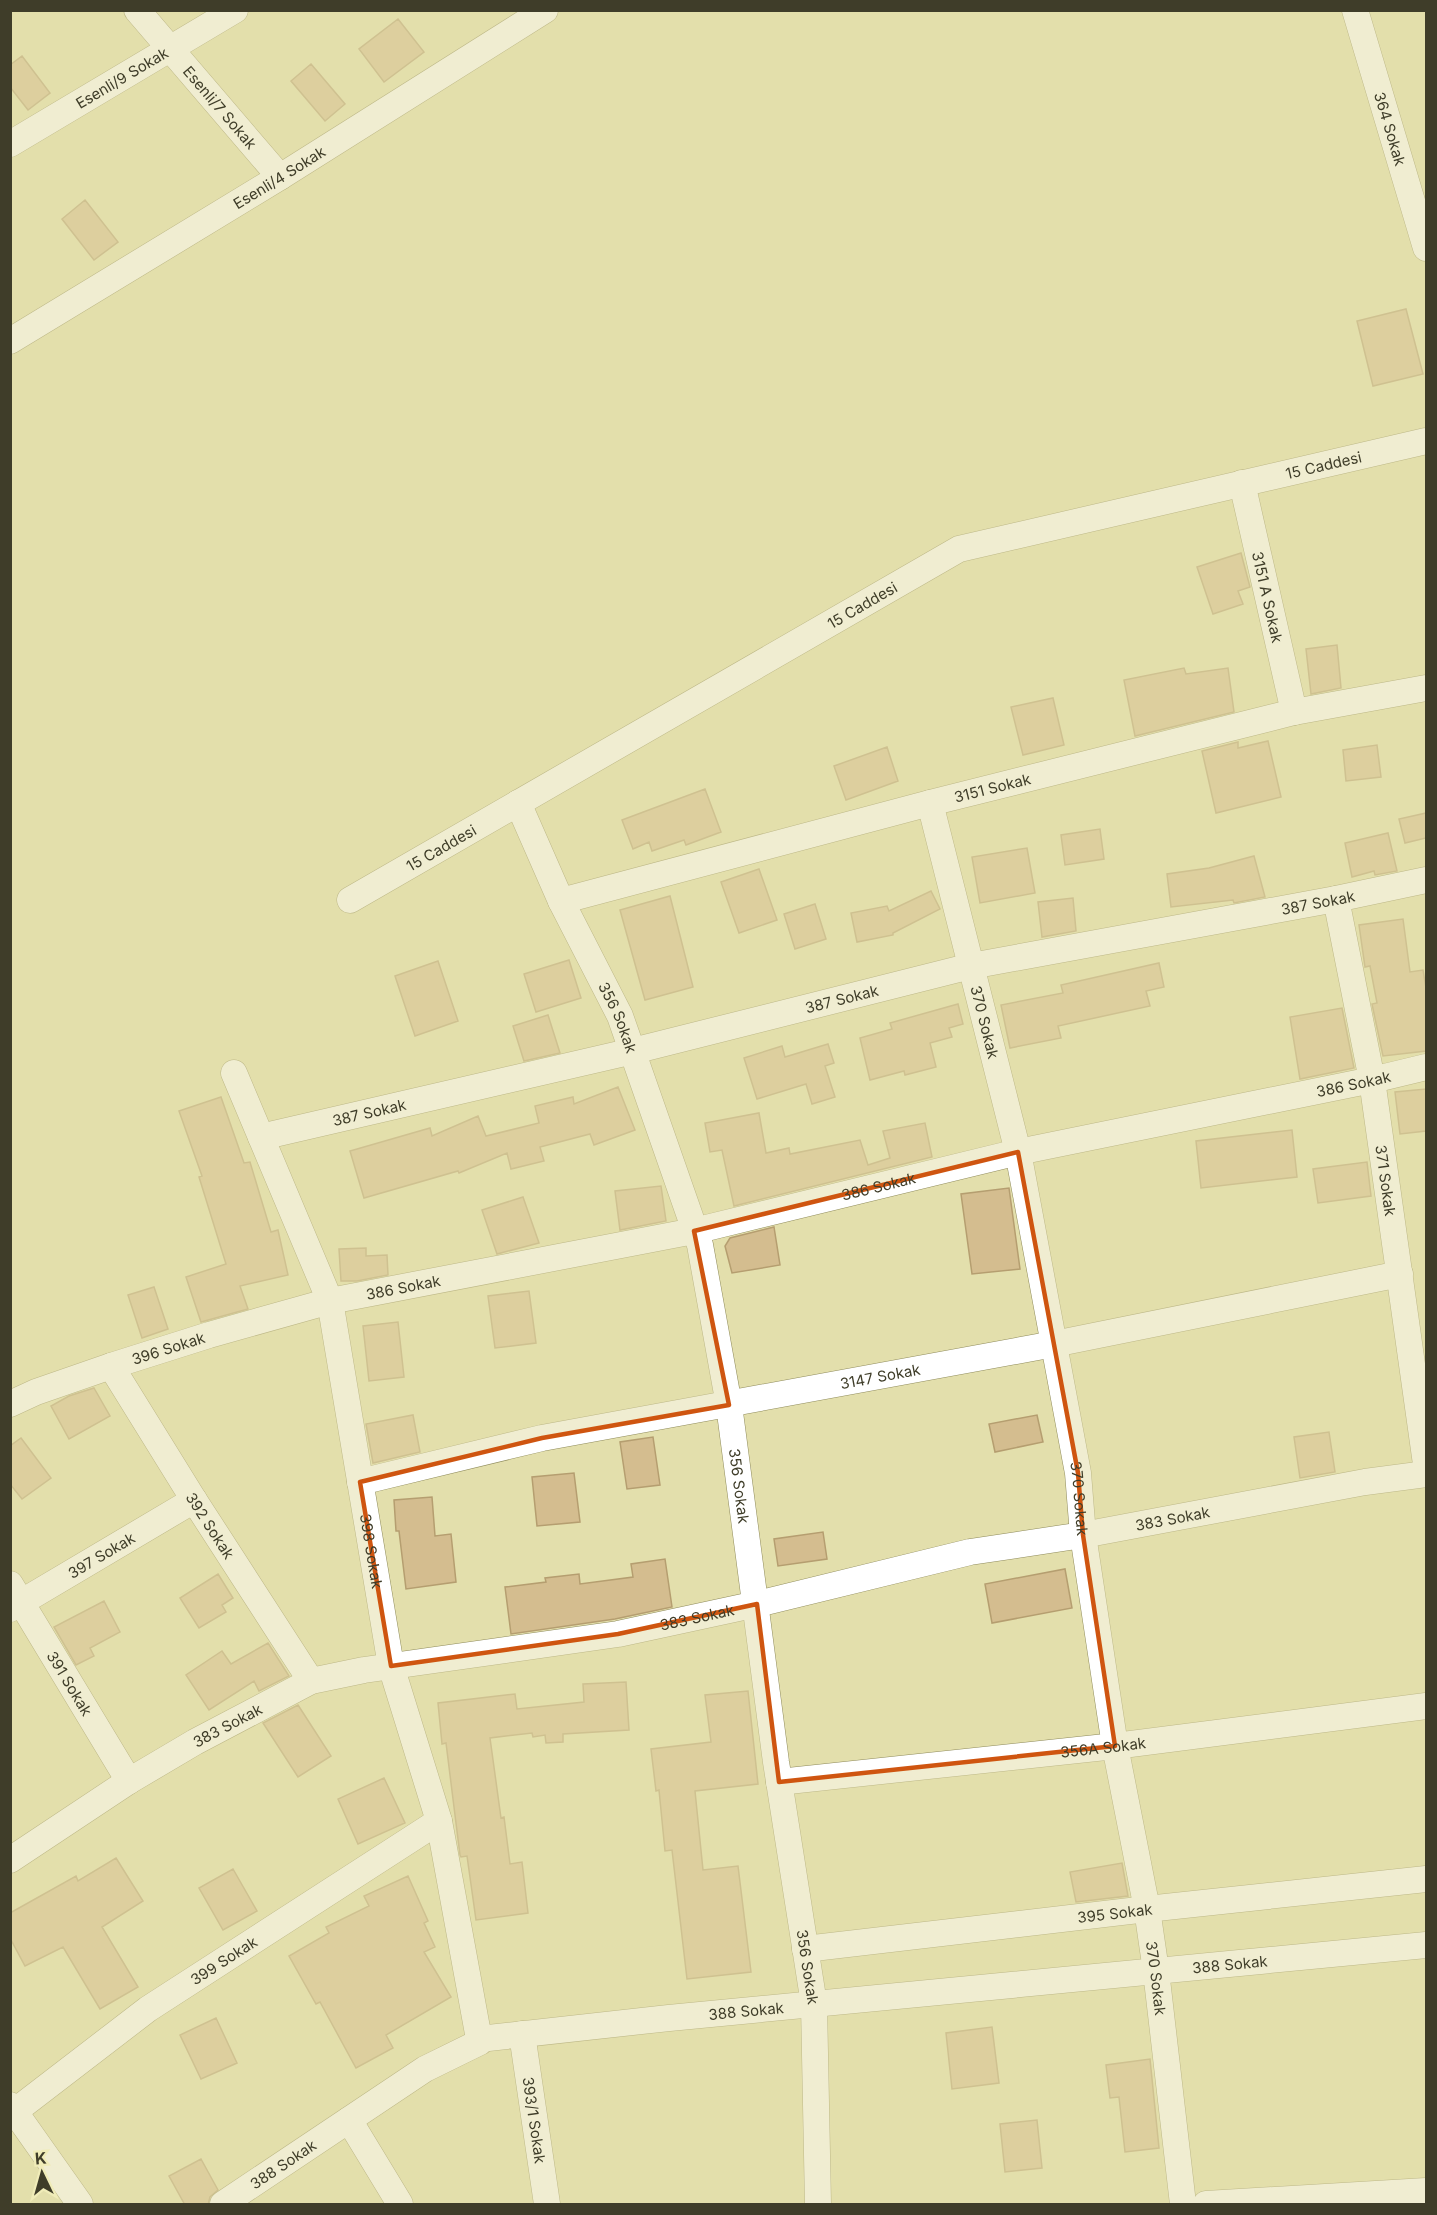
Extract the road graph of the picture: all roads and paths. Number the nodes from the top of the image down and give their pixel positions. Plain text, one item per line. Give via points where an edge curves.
1 (136, 10) edge
2 (235, 10) edge
3 (545, 10) edge
4 (1355, 10) edge
5 (169, 49) junction
6 (10, 144) edge
7 (280, 177) junction
8 (1424, 232) edge
9 (10, 341) edge
10 (1426, 441) edge
11 (1242, 483) junction
12 (1426, 688) edge
13 (1294, 711) junction
14 (519, 803) junction
15 (930, 803) junction
16 (1426, 880) edge
17 (1336, 899) junction
18 (350, 900) dead end
19 (561, 902) junction
20 (971, 966) junction
21 (633, 1051) junction
22 (1426, 1067) edge
23 (234, 1073) dead end
24 (1372, 1080) junction
25 (261, 1137) junction
26 (1018, 1152) junction
27 (694, 1231) junction
28 (1400, 1274) junction
29 (330, 1300) junction
30 (1054, 1344) junction
31 (111, 1366) junction
32 (10, 1404) edge
33 (729, 1405) junction
34 (1426, 1464) edge
35 (1426, 1474) edge
36 (360, 1482) junction
37 (194, 1500) junction
38 (1083, 1535) junction
39 (14, 1598) edge
40 (757, 1604) junction
41 (391, 1666) junction
42 (311, 1682) junction
43 (1426, 1706) edge
44 (1115, 1746) junction
45 (129, 1781) junction
46 (779, 1782) junction
47 (439, 1821) junction
48 (10, 1860) edge
49 (1426, 1879) edge
50 (1147, 1908) junction
51 (1426, 1945) edge
52 (805, 1949) junction
53 (1156, 1971) junction
54 (813, 2004) junction
55 (522, 2034) junction
56 (479, 2039) junction
57 (12, 2111) edge
58 (349, 2120) junction
59 (1426, 2191) edge
60 (1281, 2202) edge
61 (80, 2205) edge
62 (223, 2205) edge
63 (400, 2205) edge
64 (547, 2205) edge
65 (818, 2205) edge
66 (1183, 2205) edge
67 (1206, 2205) edge

1 - 5 street, Esenli/7 Sokak
2 - 5 street, Esenli/9 Sokak
3 - 7 street, Esenli/4 Sokak
4 - 8 street, 364 Sokak
5 - 6 street, Esenli/9 Sokak
5 - 7 street, Esenli/7 Sokak
7 - 9 street, Esenli/4 Sokak
10 - 11 street, 15 Caddesi
11 - 13 street, 3151 A Sokak
11 - 14 street, 15 Caddesi via 959,549
12 - 13 street, 3151 Sokak
13 - 15 street, 3151 Sokak
14 - 18 street, 15 Caddesi
14 - 19 street, 356 Sokak
15 - 19 street, 3151 Sokak
15 - 20 street, 370 Sokak
16 - 17 street, 387 Sokak
17 - 20 street, 387 Sokak
17 - 24 street, 371 Sokak
19 - 21 street, 356 Sokak via 620,1016
20 - 21 street, 387 Sokak
20 - 26 street, 370 Sokak
21 - 25 street, 387 Sokak
21 - 27 street, 356 Sokak
22 - 24 street, 386 Sokak
23 - 25 street, 398 Sokak
24 - 26 street, 386 Sokak
24 - 28 street, 371 Sokak
25 - 29 street, 398 Sokak
26 - 27 street, 386 Sokak
26 - 30 street, 370 Sokak
27 - 29 street, 386 Sokak
27 - 33 street, 356 Sokak via 700,1245
28 - 30 street, 3147 Sokak
28 - 34 street, 371 Sokak
29 - 31 street, 396 Sokak
29 - 36 street, 398 Sokak
30 - 33 street, 3147 Sokak
30 - 38 street, 370 Sokak via 1078,1473
31 - 32 street, 396 Sokak
31 - 37 street, 392 Sokak
33 - 36 street, 3147 Sokak via 542,1438
33 - 40 street, 356 Sokak
35 - 38 street, 383 Sokak
36 - 41 street, 398 Sokak
37 - 39 street, 397 Sokak
37 - 42 street, 392 Sokak
38 - 40 street, 383 Sokak via 970,1552
38 - 44 street, 370 Sokak
39 - 45 street, 391 Sokak
40 - 41 street, 383 Sokak via 618,1634
40 - 46 street, 356 Sokak
41 - 42 street, 383 Sokak
41 - 47 street, 398 Sokak
42 - 45 street, 383 Sokak
43 - 44 street, 356A Sokak
44 - 46 street, 356A Sokak
44 - 50 street, 370 Sokak
45 - 48 street, 383 Sokak
46 - 52 street, 356 Sokak
47 - 56 street, 398 Sokak
47 - 57 street, 399 Sokak via 148,2009
49 - 50 street, 395 Sokak
50 - 52 street, 395 Sokak
50 - 53 street, 370 Sokak
51 - 53 street, 388 Sokak
52 - 54 street, 356 Sokak
53 - 54 street, 388 Sokak
53 - 66 street, 370 Sokak
54 - 55 street, 388 Sokak
54 - 65 street, 356 Sokak
55 - 56 street, 388 Sokak
55 - 64 street, 393/1 Sokak
56 - 58 street, 388 Sokak via 480,2042 425,2069
57 - 61 street
58 - 62 street, 388 Sokak
58 - 63 street
59 - 60 street
60 - 67 street

